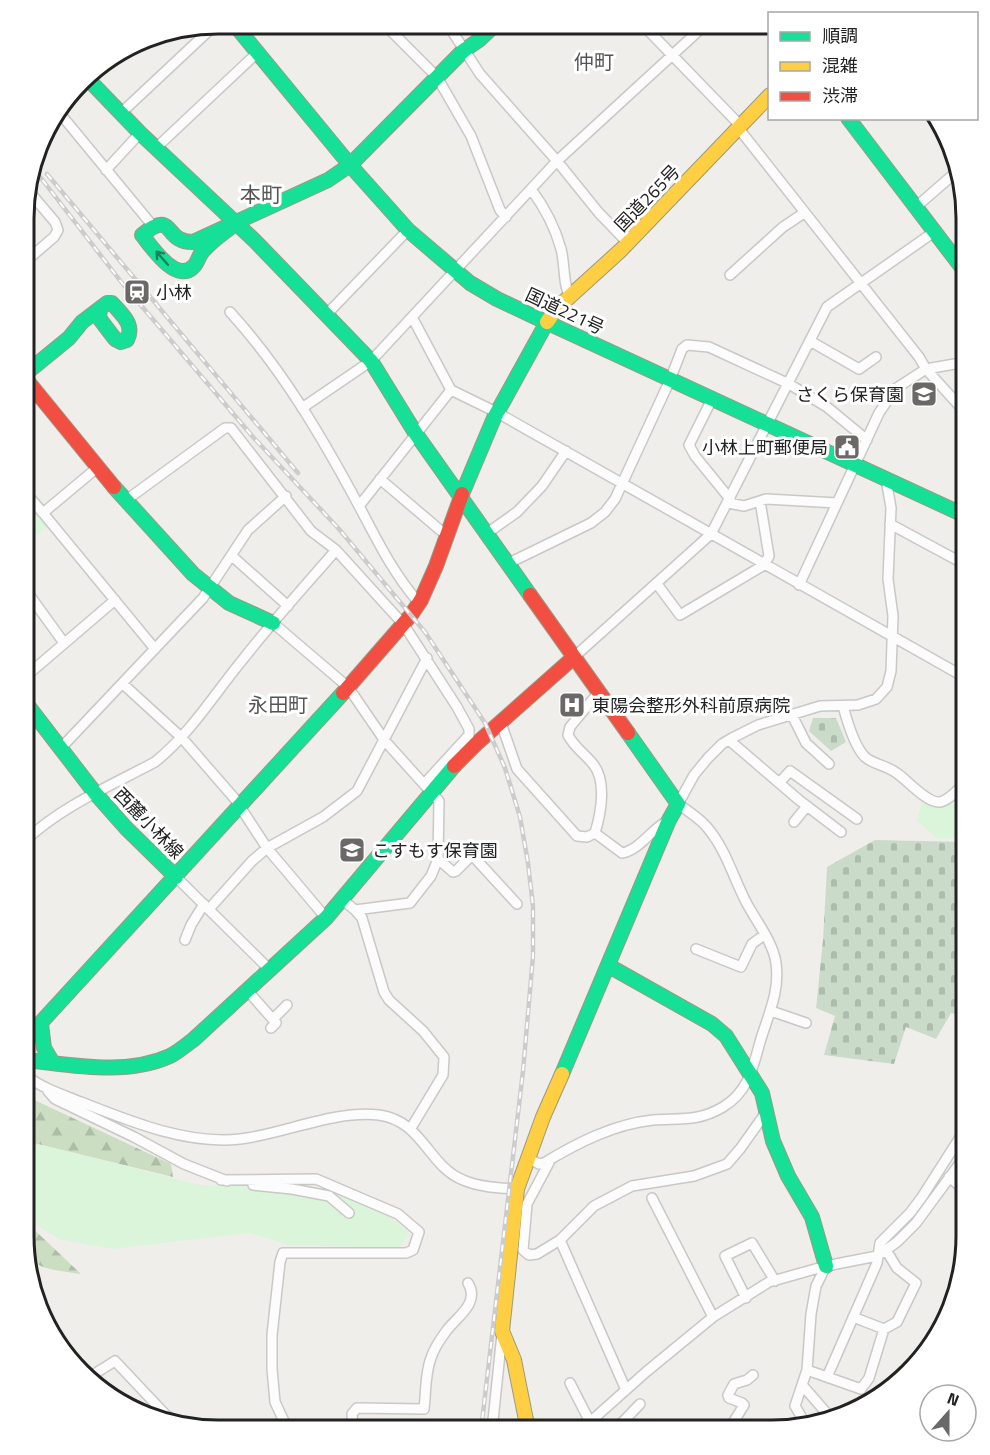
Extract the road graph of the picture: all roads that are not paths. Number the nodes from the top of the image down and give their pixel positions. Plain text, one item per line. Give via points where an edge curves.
1 (653, 34) edge
2 (696, 34) edge
3 (204, 35) edge
4 (243, 35) edge
5 (395, 35) edge
6 (454, 35) edge
7 (485, 35) edge
8 (463, 51) junction
9 (257, 52) junction
10 (673, 55) junction
11 (437, 77) junction
12 (93, 84) edge
13 (768, 97) edge
14 (120, 114) junction
15 (65, 119) edge
16 (850, 120) edge
17 (740, 127) junction
18 (140, 133) junction
19 (156, 148) junction
20 (557, 161) junction
21 (350, 165) junction
22 (106, 170) junction
23 (950, 178) edge
24 (531, 189) junction
25 (36, 199) edge
26 (916, 207) junction
27 (804, 213) junction
28 (506, 216) junction
29 (236, 223) junction
30 (152, 225) junction
31 (408, 230) junction
32 (934, 232) junction
33 (628, 243) junction
34 (34, 254) edge
35 (956, 260) edge
36 (455, 271) junction
37 (730, 275) dead end
38 (861, 284) junction
39 (570, 296) junction
40 (100, 309) junction
41 (230, 312) dead end
42 (327, 315) junction
43 (412, 317) junction
44 (547, 322) junction
45 (107, 329) junction
46 (69, 338) junction
47 (810, 341) junction
48 (876, 357) dead end
49 (371, 361) junction
50 (956, 364) edge
51 (34, 368) edge
52 (926, 369) junction
53 (670, 380) junction
54 (789, 384) junction
55 (34, 387) edge
56 (452, 390) junction
57 (712, 399) junction
58 (956, 402) edge
59 (302, 408) junction
60 (496, 412) junction
61 (767, 424) junction
62 (416, 434) junction
63 (867, 440) junction
64 (566, 451) junction
65 (856, 465) junction
66 (98, 467) junction
67 (380, 479) junction
68 (886, 479) junction
69 (622, 483) junction
70 (286, 496) junction
71 (461, 499) junction
72 (124, 501) junction
73 (729, 501) junction
74 (760, 501) junction
75 (34, 502) edge
76 (837, 502) junction
77 (359, 506) junction
78 (956, 511) edge
79 (43, 513) junction
80 (890, 524) junction
81 (447, 534) junction
82 (486, 534) junction
83 (711, 534) junction
84 (336, 550) junction
85 (232, 555) junction
86 (956, 559) edge
87 (507, 564) junction
88 (764, 565) junction
89 (657, 584) junction
90 (800, 585) junction
91 (209, 589) junction
92 (115, 600) junction
93 (34, 601) edge
94 (419, 603) junction
95 (288, 606) junction
96 (273, 623) junction
97 (404, 625) junction
98 (892, 637) junction
99 (64, 643) junction
100 (155, 649) junction
101 (427, 658) junction
102 (573, 658) junction
103 (34, 669) edge
104 (956, 672) edge
105 (123, 684) junction
106 (348, 687) junction
107 (598, 693) junction
108 (843, 706) junction
109 (34, 714) edge
110 (792, 715) junction
111 (501, 723) junction
112 (182, 738) junction
113 (729, 740) junction
114 (385, 741) junction
115 (60, 749) junction
116 (829, 764) dead end
117 (779, 783) junction
118 (428, 788) junction
119 (955, 791) edge
120 (95, 793) junction
121 (678, 804) junction
122 (240, 806) junction
123 (807, 806) junction
124 (856, 819) dead end
125 (669, 820) junction
126 (794, 822) dead end
127 (841, 832) dead end
128 (34, 833) edge
129 (595, 833) junction
130 (636, 846) junction
131 (267, 848) junction
132 (654, 856) junction
133 (438, 859) junction
134 (176, 877) junction
135 (343, 900) junction
136 (517, 904) dead end
137 (207, 907) junction
138 (355, 910) junction
139 (326, 918) junction
140 (764, 935) junction
141 (185, 940) dead end
142 (696, 949) dead end
143 (609, 966) junction
144 (270, 970) junction
145 (248, 990) junction
146 (287, 1005) dead end
147 (771, 1011) junction
148 (806, 1023) dead end
149 (41, 1024) junction
150 (34, 1031) edge
151 (34, 1061) edge
152 (53, 1063) junction
153 (751, 1077) junction
154 (34, 1083) edge
155 (46, 1089) junction
156 (767, 1111) junction
157 (411, 1128) junction
158 (955, 1145) edge
159 (528, 1158) junction
160 (551, 1159) junction
161 (955, 1169) edge
162 (949, 1177) junction
163 (221, 1180) junction
164 (955, 1182) edge
165 (517, 1189) junction
166 (652, 1198) dead end
167 (349, 1213) dead end
168 (560, 1240) junction
169 (886, 1250) junction
170 (877, 1256) junction
171 (826, 1266) junction
172 (775, 1281) junction
173 (468, 1283) dead end
174 (746, 1298) junction
175 (713, 1317) junction
176 (853, 1317) junction
177 (884, 1329) junction
178 (502, 1331) junction
179 (807, 1370) junction
180 (95, 1373) edge
181 (753, 1375) dead end
182 (828, 1377) junction
183 (570, 1383) dead end
184 (803, 1386) junction
185 (626, 1390) junction
186 (639, 1404) dead end
187 (162, 1411) edge
188 (825, 1412) edge
189 (802, 1418) edge
190 (284, 1421) edge
191 (352, 1421) edge
192 (493, 1421) edge
193 (526, 1421) edge
194 (589, 1421) edge
195 (591, 1421) edge
196 (623, 1421) edge
197 (734, 1421) edge

1 - 10 street
2 - 10 street
3 - 14 street
4 - 9 main road, 国道221号
5 - 11 street
6 - 8 street
7 - 8 main road
8 - 11 main road
8 - 20 street
9 - 19 street
9 - 21 main road, 国道221号
10 - 17 street
10 - 20 street
11 - 21 main road
11 - 28 street via 471,136 500,210
12 - 14 main road
13 - 17 main road, 国道265号
14 - 18 main road
15 - 22 street
16 - 26 main road
17 - 27 street
17 - 33 main road, 国道265号
18 - 19 main road
18 - 22 street
19 - 29 main road
20 - 24 street
20 - 33 street
21 - 29 main road via 328,180
21 - 31 main road, 国道221号
22 - 30 street
23 - 26 street
24 - 28 street
24 - 39 street via 546,209 561,249
25 - 34 street via 58,230
26 - 32 main road
27 - 37 street via 783,226
27 - 38 street
28 - 36 street
29 - 30 main road via 187,244 162,223
29 -> 30 main road via 201,253 192,268 180,272 170,268 142,235
29 - 42 main road
31 - 36 main road, 国道221号
31 - 42 street
32 - 35 main road
32 - 38 street
33 - 39 main road, 国道265号
36 - 43 street
36 - 44 main road, 国道221号 via 497,299
38 - 47 street via 827,307
38 - 52 street
39 - 44 main road, 国道265号
40 - 45 main road via 98,315
40 - 45 main road via 112,303 131,332 121,342
40 - 46 main road
41 - 59 street via 264,351
42 - 49 main road
43 - 49 street
43 - 56 street
44 - 53 main road, 国道221号
44 - 60 main road, 国道265号
45 - 46 main road via 94,325
46 - 51 main road
47 - 48 street via 859,369
47 - 54 street
49 - 59 street
49 - 62 main road
50 - 52 street
52 - 58 street
52 - 63 street via 896,389
53 - 54 street via 687,345 709,347
53 - 57 main road, 国道221号
53 - 69 street
54 - 61 street
54 - 63 street via 827,407
55 - 66 main road
56 - 60 street
56 - 62 street
57 - 61 main road, 国道221号
57 - 73 street via 689,445
59 - 77 street
60 - 64 street
60 - 71 main road, 国道265号
61 - 65 main road, 国道221号
61 - 73 street
62 - 67 street
62 - 71 main road
63 - 65 street
64 - 69 street
64 - 82 street via 542,486 517,512
65 - 68 main road, 国道221号
65 - 76 street
66 - 72 main road
66 - 79 street
67 - 77 street
67 - 81 street
68 - 78 main road, 国道221号
68 - 80 street
69 - 83 street
69 - 87 street via 610,506 591,523
70 - 72 street via 228,427
70 - 84 street via 311,531
70 - 85 street via 248,530
71 - 81 main road, 国道265号
71 - 82 main road
72 - 91 main road
73 - 74 street via 744,506
73 - 83 street
74 - 76 street
74 - 88 street via 769,556
75 - 79 street
76 - 90 street
77 - 94 street via 391,567
79 - 92 street
80 - 86 street
80 - 98 street
81 - 94 main road, 国道265号
82 - 87 main road
83 - 88 street
83 - 89 street
84 - 95 street
84 - 97 street
85 - 91 street
85 - 95 street
87 - 102 main road
88 - 89 street via 680,615
88 - 90 street
89 - 102 street
90 - 98 street
91 - 96 main road
91 - 100 street
92 - 99 street
92 - 100 street
93 - 99 street
94 - 97 main road, 国道265号
95 - 96 street
96 - 106 street
96 - 112 street
97 - 101 street
97 - 106 main road, 国道265号
98 - 104 street
98 - 108 street via 887,687 876,699
99 - 103 street
100 - 105 street
101 - 114 street
101 - 118 street via 469,729 469,735
102 - 107 main road
102 - 111 main road
105 - 112 street
105 - 115 street
106 - 114 street
106 - 122 main road, 国道265号
107 - 121 main road
107 - 129 street via 570,727 568,735 594,765 601,789 601,813
108 - 110 street via 820,706
108 - 119 street via 864,756 888,766 932,802
109 - 115 main road, 西麓小林線
110 - 113 street via 758,725
110 - 116 street via 806,743
111 - 118 main road
111 - 129 street via 517,769 578,836
112 - 120 street via 155,762
112 - 122 street
113 - 117 street
113 - 121 street via 708,758
114 - 118 street
114 - 131 street via 349,799
115 - 120 main road, 西麓小林線
117 - 123 street
117 - 124 street via 789,771
118 - 133 street via 439,801
118 - 135 main road
120 - 128 street
120 - 134 main road, 西麓小林線
121 - 125 main road
121 - 140 street via 706,826 724,853
122 - 131 street
122 - 134 main road, 国道265号
123 - 126 street
123 - 127 street
125 - 130 street
125 - 132 main road
129 - 130 street via 622,853
130 - 132 street
131 - 137 street
131 - 139 street
132 - 143 main road
133 - 136 street via 453,872 472,855
133 - 138 street via 431,876 410,903
134 - 137 street
134 - 149 main road, 西麓小林線
135 - 138 street
135 - 139 main road
137 - 141 street via 190,925
137 - 144 street
138 - 157 street via 362,918 384,992 444,1057 443,1075
139 - 144 main road
140 - 142 street via 752,944 741,967
140 - 147 street via 776,962 777,986
143 - 153 main road via 712,1024 726,1036
143 - 159 main road
144 - 145 main road
145 - 146 street via 272,1024
145 - 152 main road via 171,1055 140,1065
147 - 148 street
147 - 153 street
149 - 150 main road, 西麓小林線
149 - 152 main road via 44,1048
151 - 152 main road
153 - 156 main road via 762,1092
153 - 160 street via 716,1111 699,1118 652,1120 616,1129
154 - 155 street
155 - 157 street via 168,1132 207,1139 239,1139 343,1117 379,1115
155 - 163 street via 55,1099
156 - 168 street via 726,1164 694,1176 632,1186 594,1206
156 - 171 main road via 773,1141 812,1217
157 - 165 street via 436,1158 462,1180
158 - 170 street via 910,1213 880,1243
159 - 160 street via 539,1164
159 - 165 main road
160 - 168 street via 528,1204 523,1250 529,1255 537,1254
161 - 162 street
162 - 164 street
162 - 169 street via 916,1223
163 - 167 street via 328,1196
163 - 190 street via 316,1179 398,1214 419,1232 413,1250 406,1253 283,1253 272,1335 272,1369 275,1402
165 - 178 main road
166 - 175 street
168 - 185 street
169 - 170 street
169 - 177 street via 897,1268 916,1283 897,1322
170 - 171 street
170 - 176 street
171 - 172 street
171 - 179 street via 816,1286
172 - 174 street
172 - 174 street via 753,1243 725,1256
173 - 191 street via 471,1296 467,1310 438,1342 430,1360 424,1409 357,1408
174 - 175 street
175 - 185 street
176 - 177 street
176 - 182 street
177 - 182 street via 861,1389
178 - 192 street
178 - 193 main road via 514,1360
179 - 182 street
179 - 184 street
180 - 187 street via 114,1360
181 - 197 street via 734,1384 728,1395 744,1406
183 - 194 street
184 - 188 street
184 - 189 street via 795,1406
185 - 195 street
186 - 196 street

